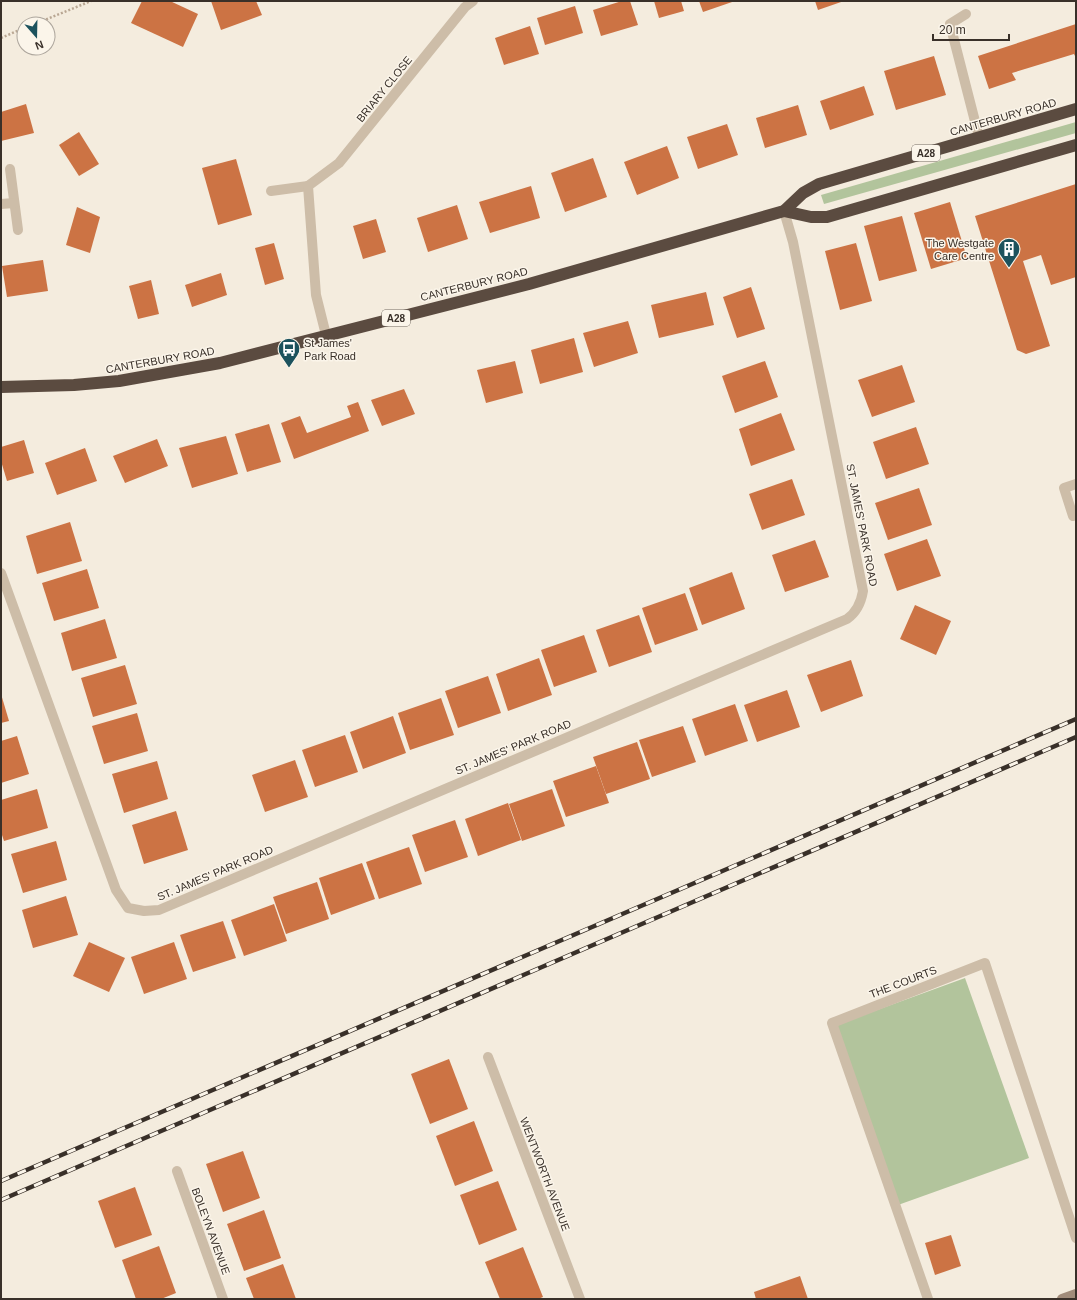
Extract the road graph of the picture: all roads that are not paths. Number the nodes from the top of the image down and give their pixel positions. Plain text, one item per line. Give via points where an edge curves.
1 (473, 1) edge
2 (966, 14) dead end
3 (1076, 109) edge
4 (979, 137) junction
5 (1076, 146) edge
6 (10, 169) dead end
7 (308, 186) junction
8 (271, 192) dead end
9 (14, 202) junction
10 (1, 204) edge
11 (784, 211) junction
12 (18, 230) dead end
13 (326, 335) junction
14 (1, 387) edge
15 (1076, 484) edge
16 (1073, 516) dead end
17 (1, 573) edge
18 (488, 1057) dead end
19 (177, 1171) dead end
20 (1076, 1238) edge
21 (1076, 1294) edge
22 (223, 1299) edge
23 (580, 1299) edge
24 (928, 1299) edge
25 (1062, 1299) edge

1 - 7 street, BRIARY CLOSE via 465,7 339,163
2 - 4 street via 950,24
3 - 4 highway, CANTERBURY ROAD / A28
4 - 11 highway, CANTERBURY ROAD / A28 via 819,184 802,193
5 - 11 highway, CANTERBURY ROAD / A28 via 827,217 811,217
6 - 9 street
7 - 8 street, BRIARY CLOSE
7 - 13 street via 316,295
9 - 10 street
9 - 12 street
11 - 13 highway, CANTERBURY ROAD / A28 via 529,284
11 - 17 street, ST. JAMES' PARK ROAD via 793,242 863,591 860,604 854,614 847,619 160,910 144,911 128,908 116,890
13 - 14 highway, CANTERBURY ROAD / A28 via 220,363 119,381
15 - 16 street via 1064,488
18 - 23 street, WENTWORTH AVENUE
19 - 22 street, BOLEYN AVENUE
20 - 24 street, THE COURTS via 985,963 832,1023
21 - 25 street

